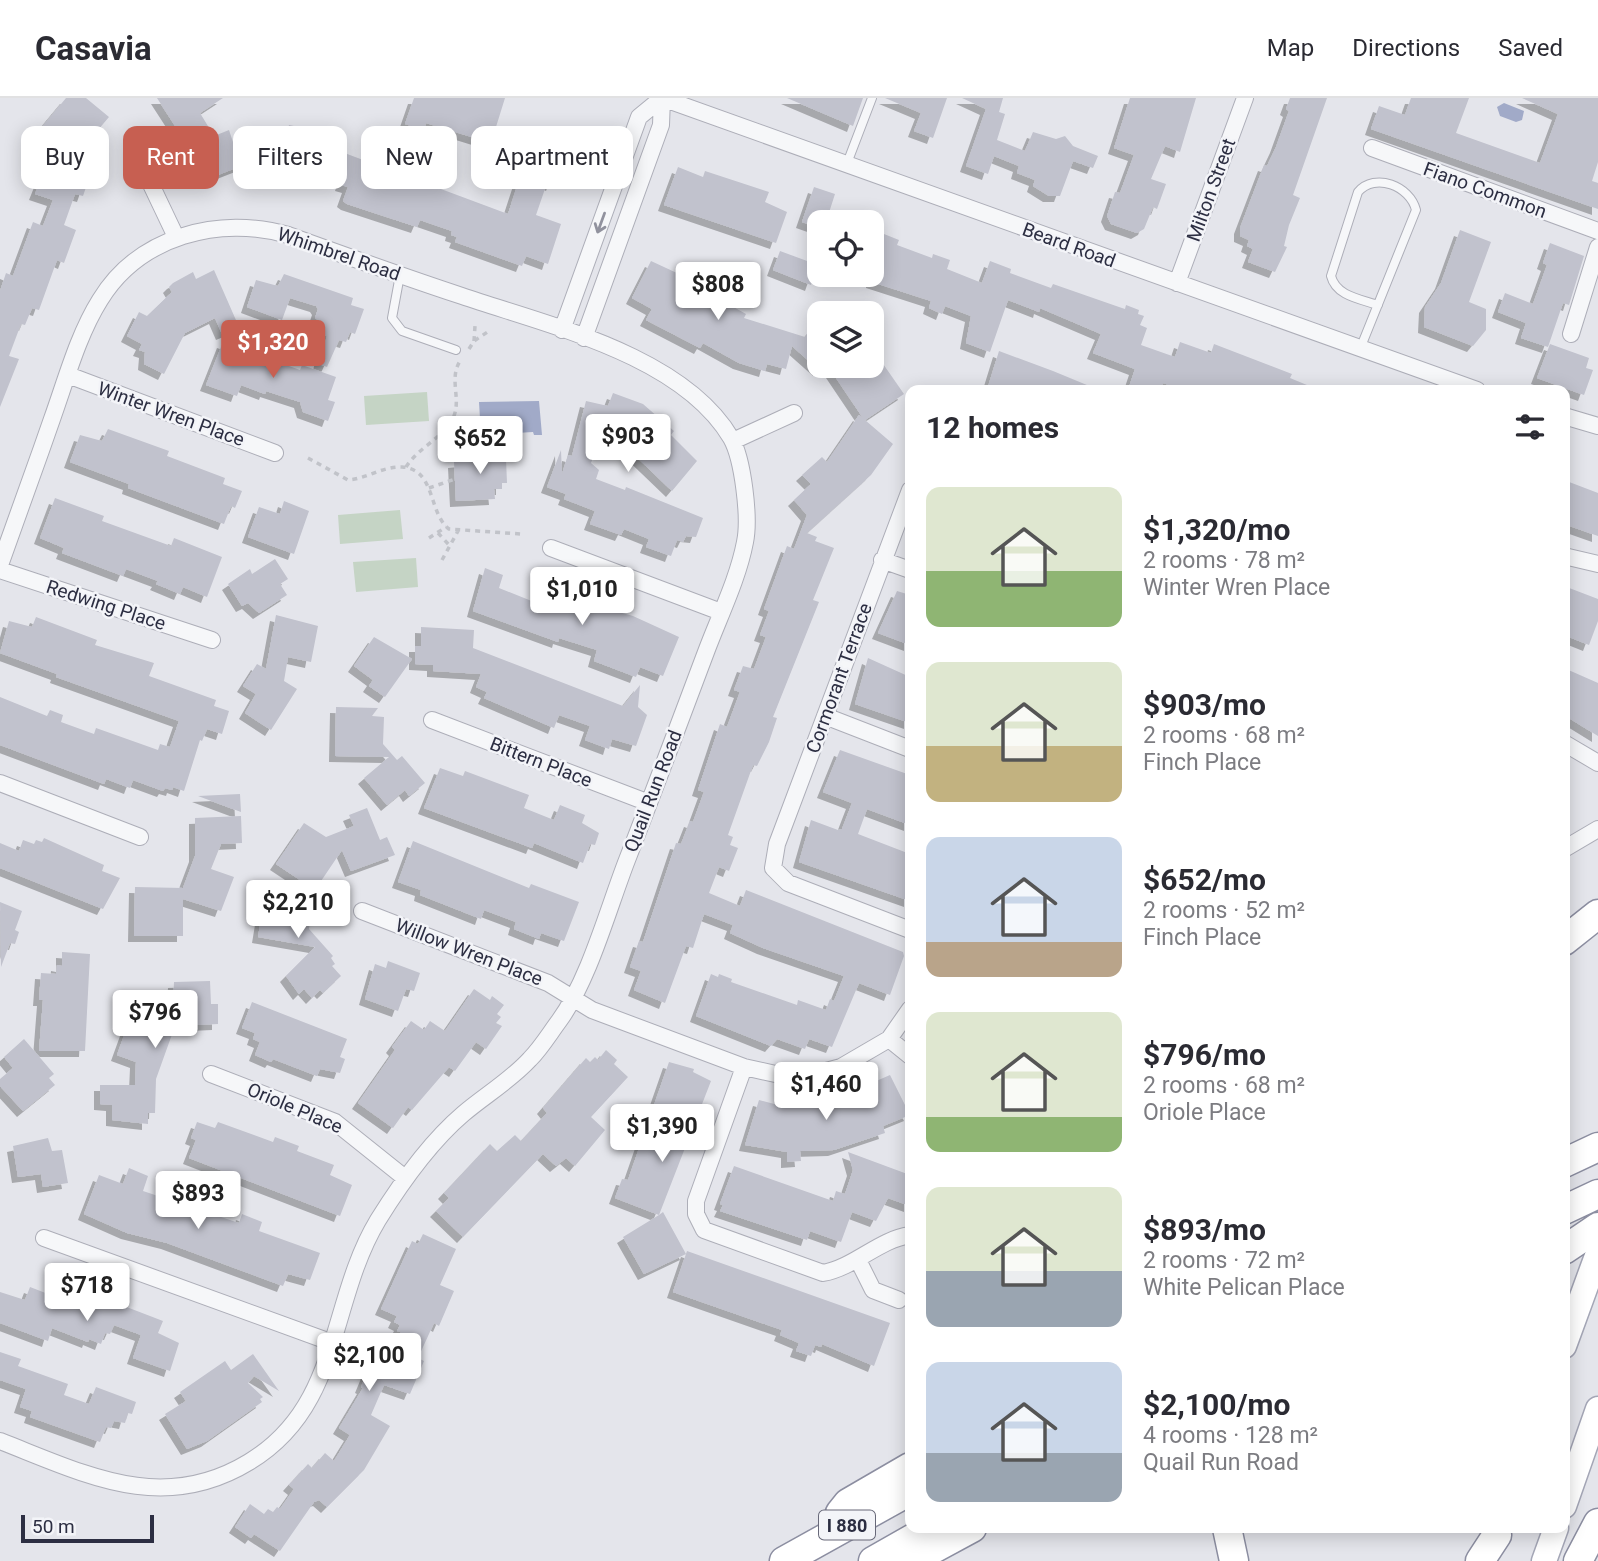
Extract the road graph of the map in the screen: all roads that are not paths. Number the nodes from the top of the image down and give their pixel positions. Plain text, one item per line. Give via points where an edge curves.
1 (662, 98) edge
2 (872, 98) edge
3 (1245, 98) edge
4 (1372, 148) dead end
5 (846, 166) junction
6 (153, 189) edge
7 (1598, 231) edge
8 (176, 237) junction
9 (1598, 247) edge
10 (400, 275) junction
11 (1177, 283) junction
12 (1378, 305) junction
13 (562, 330) junction
14 (1571, 334) dead end
15 (584, 338) junction
16 (1360, 349) junction
17 (456, 350) dead end
18 (68, 375) junction
19 (1432, 383) edge
20 (794, 414) dead end
21 (1570, 418) edge
22 (1598, 426) edge
23 (733, 440) junction
24 (275, 453) dead end
25 (905, 502) edge
26 (551, 548) dead end
27 (1570, 557) edge
28 (882, 560) junction
29 (1598, 564) edge
30 (0, 568) edge
31 (905, 568) edge
32 (721, 612) junction
33 (212, 640) dead end
34 (825, 716) junction
35 (432, 720) dead end
36 (1570, 747) edge
37 (905, 748) edge
38 (1598, 763) edge
39 (0, 783) edge
40 (649, 803) junction
41 (1598, 829) edge
42 (140, 837) dead end
43 (1570, 845) edge
44 (362, 911) dead end
45 (1598, 914) edge
46 (905, 928) edge
47 (1570, 936) edge
48 (572, 1001) junction
49 (905, 1016) edge
50 (889, 1039) junction
51 (905, 1052) edge
52 (744, 1067) junction
53 (211, 1074) dead end
54 (1598, 1147) edge
55 (1570, 1160) edge
56 (405, 1178) junction
57 (1598, 1194) edge
58 (1570, 1207) edge
59 (1598, 1213) edge
60 (1570, 1227) edge
61 (1598, 1227) edge
62 (905, 1236) edge
63 (44, 1238) dead end
64 (1570, 1246) edge
65 (1598, 1253) edge
66 (858, 1260) junction
67 (899, 1300) dead end
68 (1570, 1330) edge
69 (334, 1343) junction
70 (1598, 1409) edge
71 (0, 1441) edge
72 (905, 1469) edge
73 (1570, 1489) edge
74 (905, 1494) edge
75 (1598, 1523) edge
76 (923, 1533) edge
77 (963, 1533) edge
78 (1228, 1533) edge
79 (1554, 1533) edge
80 (1495, 1541) edge
81 (813, 1543) junction
82 (784, 1561) edge
83 (873, 1561) edge
84 (911, 1561) edge
85 (1234, 1561) edge
86 (1480, 1561) edge
87 (1544, 1561) edge
88 (1578, 1561) edge

1 - 5 street, Beard Road
1 -> 13 street via 639,117
1 - 15 street via 661,125
2 - 5 lane
3 - 11 street, Milton Street
4 - 7 street, Fiano Common
5 - 11 street, Beard Road
6 - 8 street
8 - 10 street, Whimbrel Road via 213,228 258,228
8 - 18 street, Whimbrel Road via 140,258 111,284 92,315
9 - 14 street
10 - 13 street, Whimbrel Road
10 - 17 lane via 392,318 402,331
11 - 16 street, Beard Road
12 - 12 lane via 1416,210 1406,190 1374,181 1358,192 1331,276 1341,292
12 - 16 lane
13 - 15 street, Whimbrel Road
15 - 23 street, Quail Run Road via 658,371 697,396
16 - 19 street, Beard Road
18 - 24 street, Winter Wren Place
18 - 30 street, Whimbrel Road
20 - 23 street
21 - 22 street
23 - 32 street, Quail Run Road via 746,499 746,540
25 - 28 street, Cormorant Terrace
26 - 32 street
27 - 29 street
28 - 31 street
28 - 34 street, Cormorant Terrace
30 - 33 street, Redwing Place
32 - 40 street, Quail Run Road
34 - 37 street
34 - 46 street, Cormorant Terrace via 776,845 773,869 788,883
35 - 40 street, Bittern Place
36 - 38 street
39 - 42 street
40 - 48 street, Quail Run Road
41 - 43 street
44 - 48 street, Willow Wren Place via 548,983
45 - 47 highway
48 - 52 street, Willow Wren Place
48 - 56 street, Quail Run Road via 530,1060 458,1118
49 - 50 street
50 - 51 street
50 - 52 street, Willow Wren Place via 841,1067 815,1074 780,1075
52 - 66 street via 696,1201 704,1230 823,1273
53 - 56 street, Oriole Place via 335,1122
54 - 55 highway
56 - 69 street, Quail Run Road via 370,1235
57 - 58 highway
59 - 60 highway
61 - 64 highway
62 - 66 street
63 - 69 street
65 - 68 main road
66 - 67 street via 873,1290
69 - 71 street, Quail Run Road via 318,1385 292,1426 257,1457 209,1480 173,1487 115,1484
70 - 73 main road
72 - 81 highway via 848,1503
74 - 81 highway, I 880
75 - 88 highway
76 - 83 highway, I 880
77 - 84 highway
78 - 85 highway
79 - 87 main road
80 - 86 highway
81 - 82 highway, I 880

